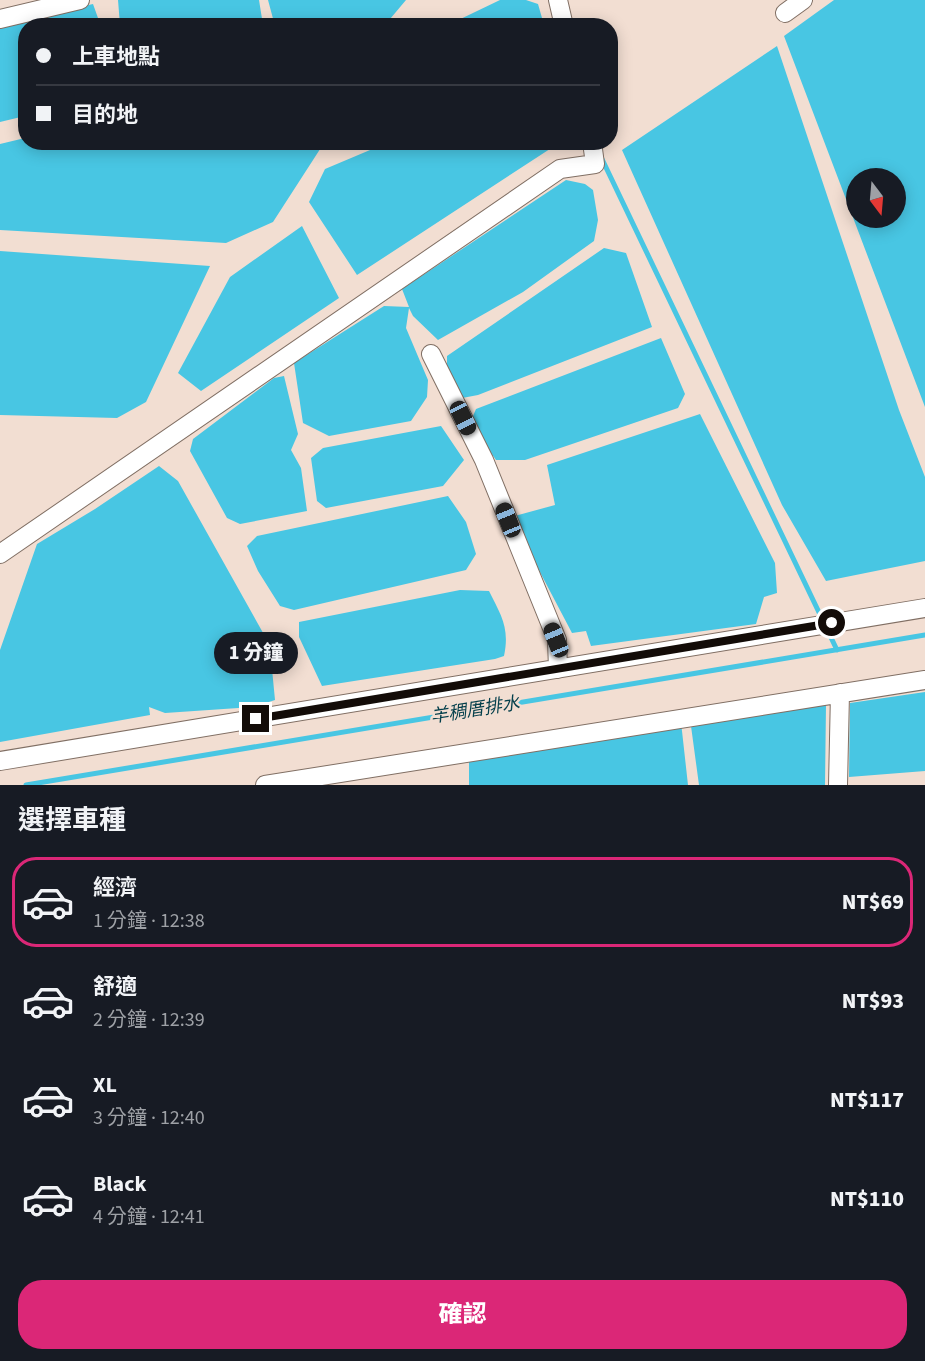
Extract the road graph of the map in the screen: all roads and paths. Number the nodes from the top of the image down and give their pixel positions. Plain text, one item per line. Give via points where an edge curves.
1 (77, 0) edge
2 (558, 0) edge
3 (803, 0) edge
4 (785, 13) dead end
5 (562, 18) edge
6 (0, 19) edge
7 (593, 150) edge
8 (431, 354) dead end
9 (0, 555) edge
10 (925, 608) edge
11 (558, 669) junction
12 (925, 680) edge
13 (840, 693) junction
14 (0, 761) edge
15 (265, 785) edge
16 (838, 785) edge

1 - 6 street
2 - 5 street
3 - 4 street
7 - 9 street via 596,164 560,169
8 - 11 street via 484,460 556,640
10 - 11 street
11 - 14 street
12 - 13 street
13 - 15 street
13 - 16 street

